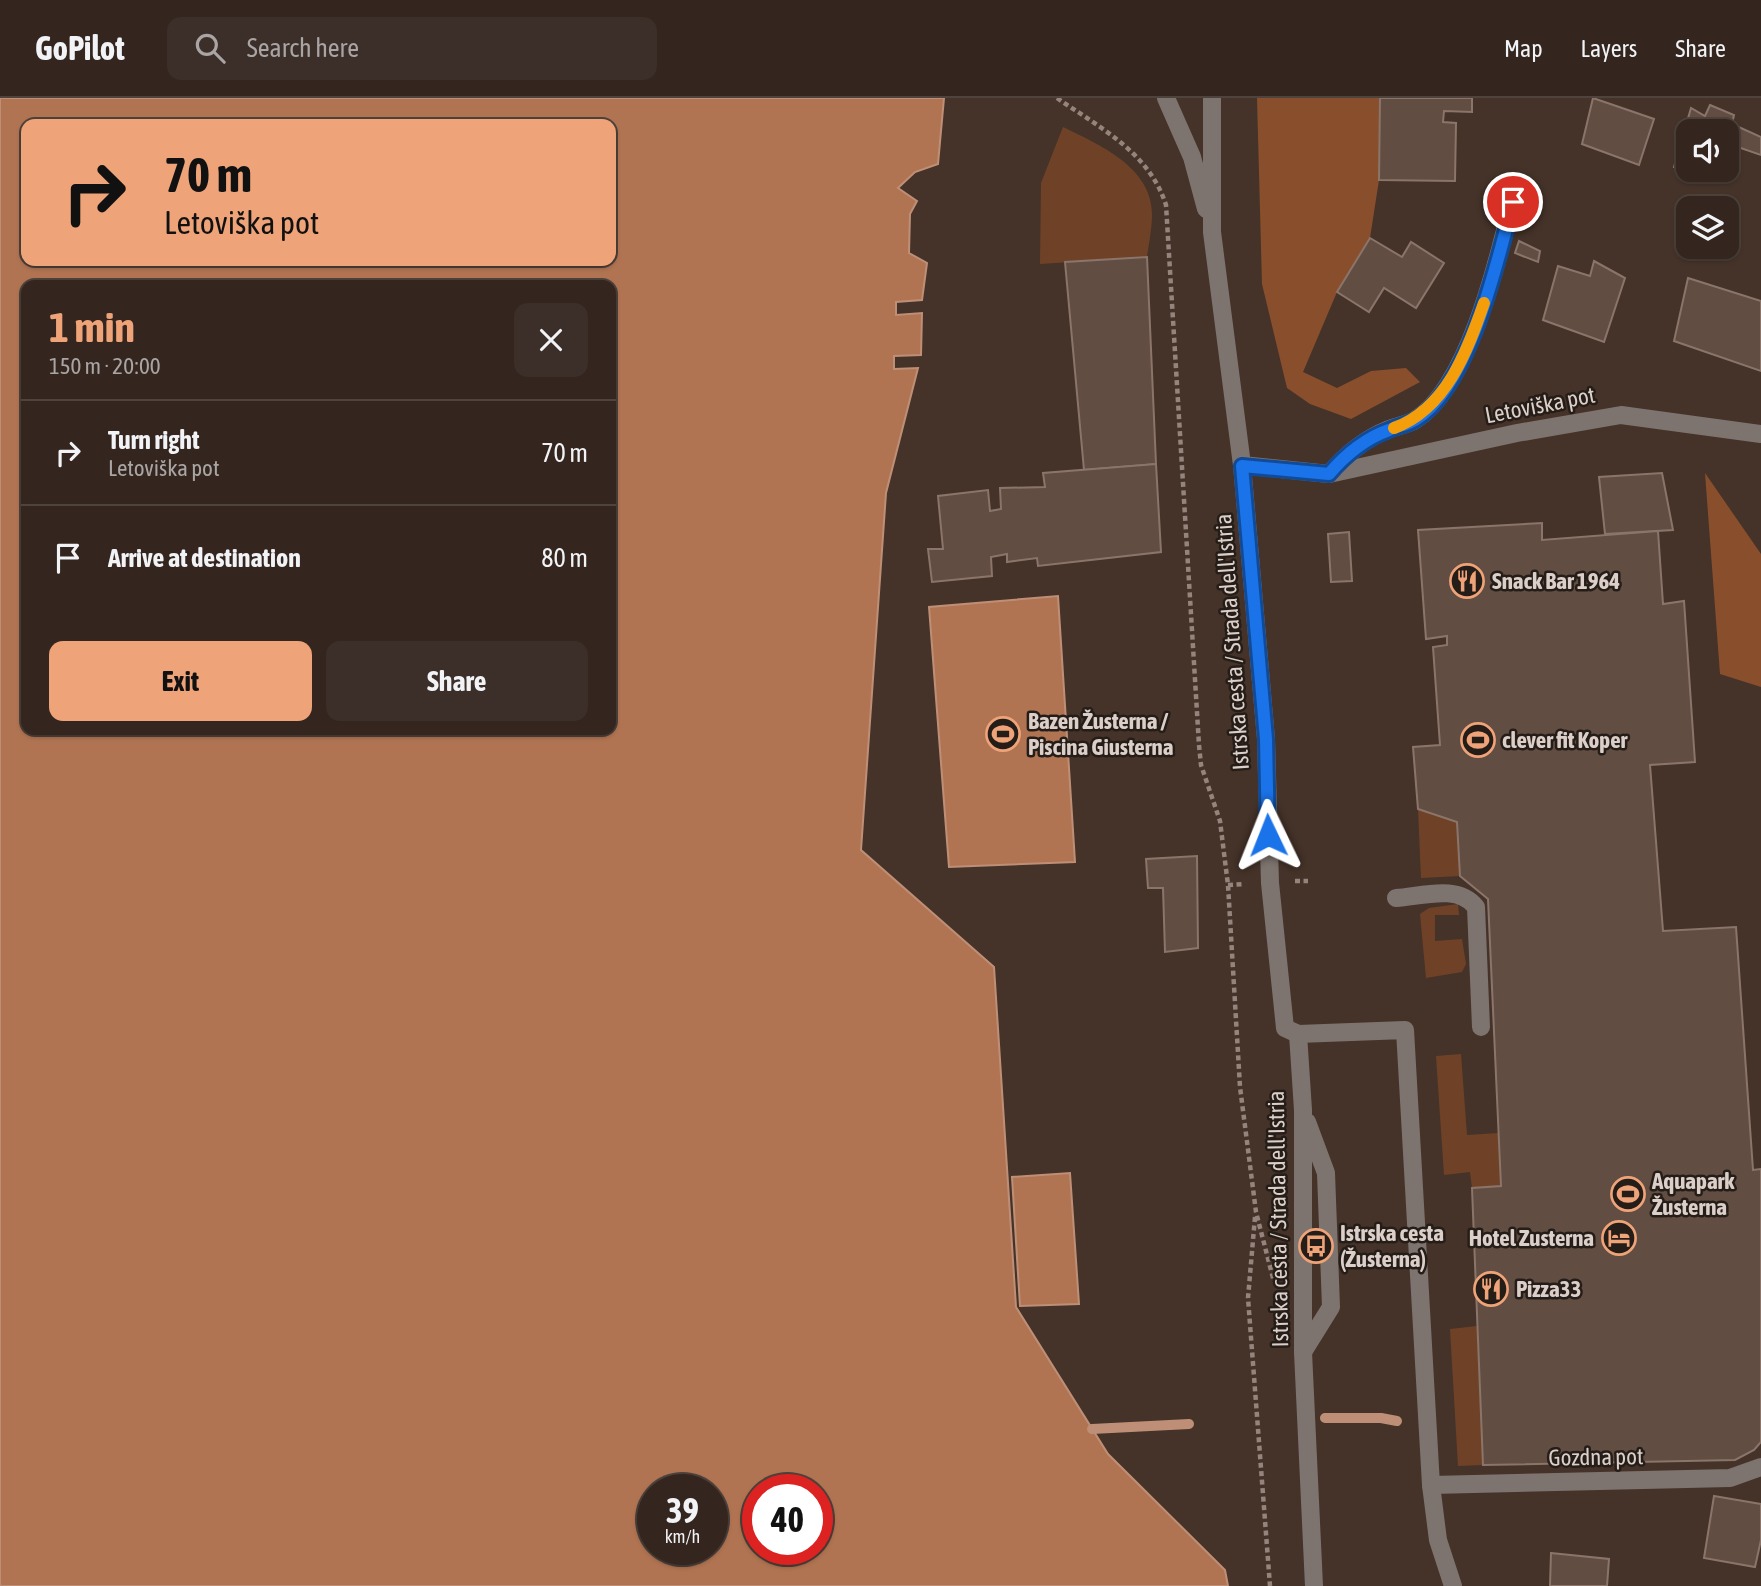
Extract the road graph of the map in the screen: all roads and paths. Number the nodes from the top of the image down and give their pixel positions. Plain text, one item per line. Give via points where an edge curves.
1 (1057, 98) edge
2 (1166, 98) edge
3 (1212, 98) edge
4 (1513, 202) dead end
5 (1212, 232) junction
6 (1761, 434) edge
7 (1242, 466) junction
8 (1329, 474) junction
9 (1396, 898) dead end
10 (1481, 1027) dead end
11 (1298, 1034) junction
12 (1303, 1110) junction
13 (1303, 1352) junction
14 (1761, 1467) edge
15 (1431, 1485) junction
16 (1270, 1586) edge
17 (1314, 1586) edge
18 (1453, 1586) edge

1 - 16 path via 1142,159 1154,174 1166,205 1199,746 1220,821 1240,1087 1256,1212 1248,1298
2 - 5 street, Istrska cesta / Strada dell'Istria via 1192,158
3 - 5 street, Istrska cesta / Strada dell'Istria
4 - 8 street via 1476,327 1437,400 1415,421 1349,451
5 - 7 street, Istrska cesta / Strada dell'Istria
6 - 8 street, Letoviška pot via 1621,415
7 - 8 street, Letoviška pot
7 - 11 street, Istrska cesta / Strada dell'Istria via 1266,739 1270,883 1285,1028
9 - 10 street via 1453,893 1467,896 1476,907
11 - 12 street, Istrska cesta / Strada dell'Istria
11 - 15 street via 1405,1030
12 - 13 street, Istrska cesta / Strada dell'Istria
12 - 13 street via 1326,1173 1331,1307
13 - 17 street, Istrska cesta / Strada dell'Istria
14 - 15 street, Gozdna pot via 1730,1478
15 - 18 street via 1438,1540

